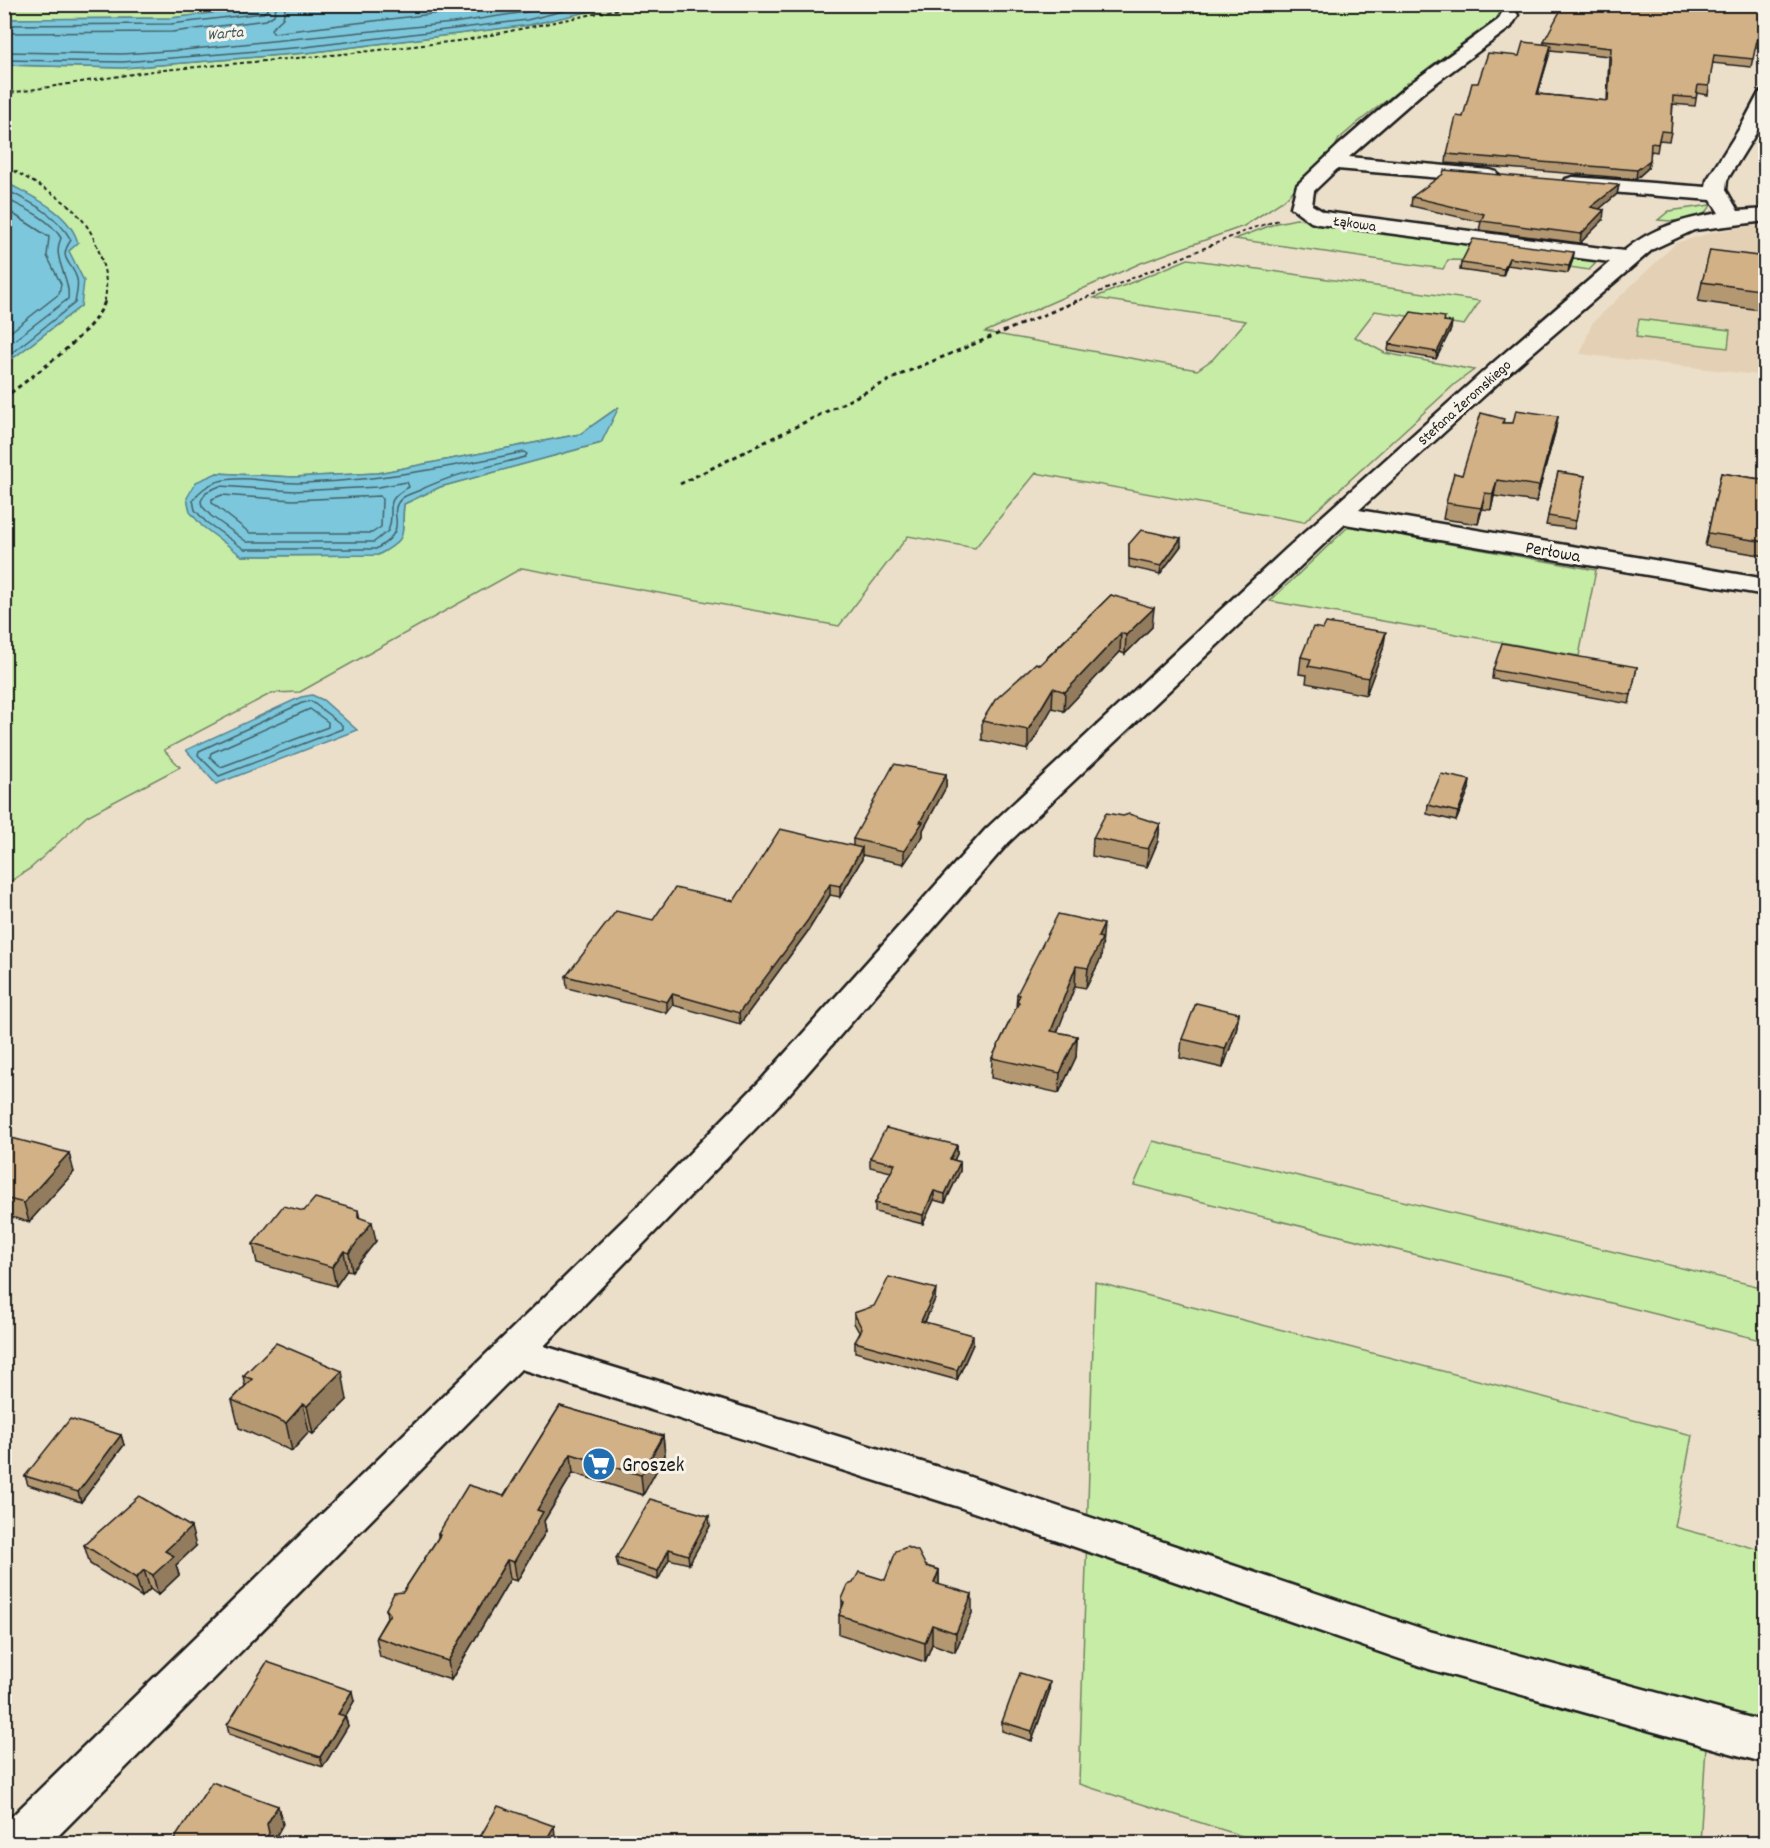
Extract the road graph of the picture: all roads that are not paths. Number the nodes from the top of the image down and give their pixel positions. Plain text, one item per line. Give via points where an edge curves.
1 (1509, 15) dead end
2 (1766, 97) edge
3 (1332, 162) junction
4 (1510, 177) edge
5 (1557, 182) edge
6 (1718, 194) junction
7 (1766, 215) edge
8 (1732, 218) junction
9 (1626, 258) junction
10 (1341, 514) junction
11 (1766, 587) edge
12 (513, 1351) junction
13 (1766, 1743) edge
14 (17, 1844) edge

1 - 3 street, Łąkowa via 1505,23 1414,90
2 - 6 street via 1717,180
3 - 4 street
3 - 9 street, Łąkowa via 1304,189 1301,207 1318,218
5 - 6 street
6 - 8 street
7 - 8 street, Stefana Żeromskiego
8 - 9 street, Stefana Żeromskiego via 1669,231
9 - 10 street, Stefana Żeromskiego
10 - 11 street, Perłowa
10 - 12 street, Stefana Żeromskiego via 997,836 775,1087
12 - 13 street via 964,1492 1429,1650
12 - 14 street, Stefana Żeromskiego

